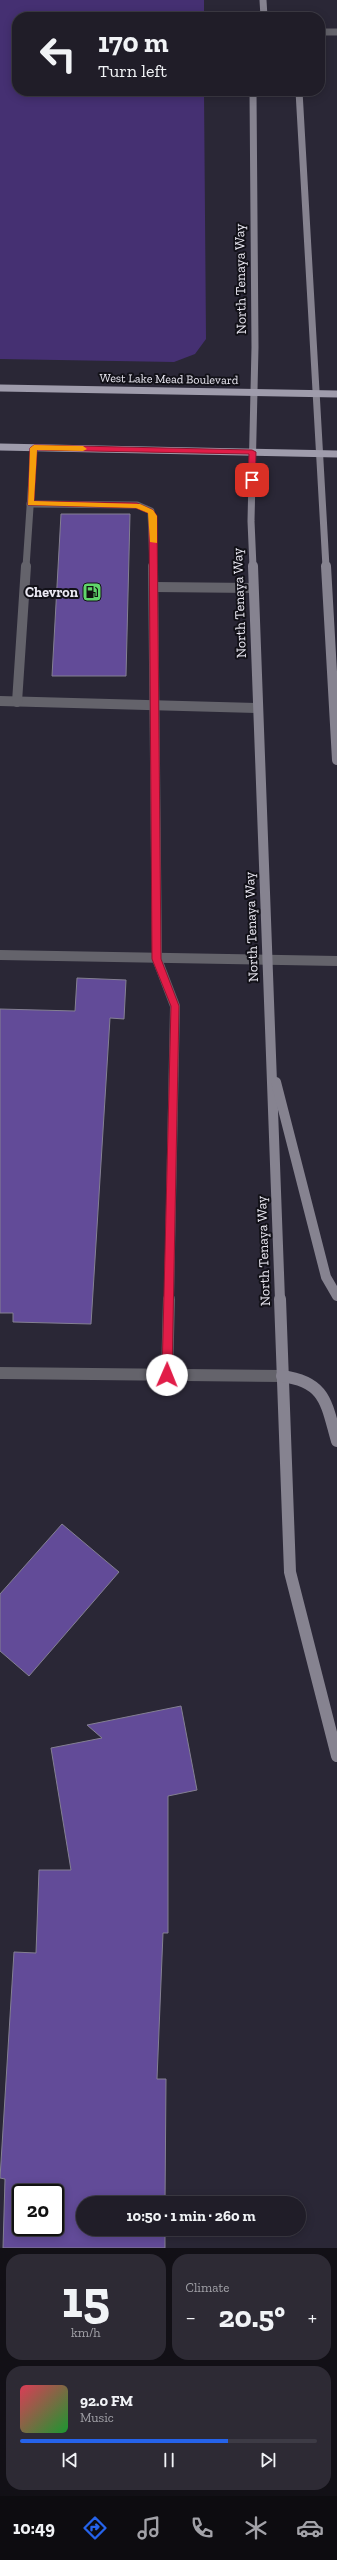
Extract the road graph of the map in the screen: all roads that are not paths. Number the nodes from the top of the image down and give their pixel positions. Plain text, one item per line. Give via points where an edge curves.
1 (263, 0) edge
2 (264, 12) edge
3 (325, 32) edge
4 (337, 32) edge
5 (253, 96) edge
6 (299, 96) edge
7 (0, 388) edge
8 (254, 392) junction
9 (316, 394) junction
10 (337, 394) edge
11 (0, 447) edge
12 (34, 448) junction
13 (252, 452) junction
14 (319, 453) junction
15 (337, 454) edge
16 (30, 504) junction
17 (155, 587) junction
18 (253, 588) junction
19 (0, 701) edge
20 (16, 702) junction
21 (153, 705) junction
22 (257, 708) junction
23 (336, 722) edge
24 (337, 760) edge
25 (0, 955) edge
26 (157, 959) junction
27 (267, 960) junction
28 (337, 961) edge
29 (271, 1063) junction
30 (337, 1296) edge
31 (0, 1373) edge
32 (167, 1375) junction
33 (282, 1376) junction
34 (337, 1441) edge
35 (337, 1756) edge

1 - 2 main road
3 - 4 lane
5 - 8 main road, North Tenaya Way
6 - 9 main road
7 - 8 main road, West Lake Mead Boulevard
8 - 9 main road, West Lake Mead Boulevard
8 - 13 main road, North Tenaya Way
9 - 10 main road, West Lake Mead Boulevard
9 - 14 main road
11 - 12 main road
12 - 13 main road
12 - 16 lane
13 - 14 main road
13 - 18 main road, North Tenaya Way via 250,521
14 - 15 main road
14 - 23 main road
16 - 17 lane via 137,505 151,511 154,524
16 - 20 lane
17 - 18 lane
17 - 21 lane
18 - 22 main road, North Tenaya Way
19 - 20 lane
20 - 21 lane
21 - 22 lane
21 - 26 lane
22 - 27 main road, North Tenaya Way
23 - 24 main road
25 - 26 lane
26 - 27 lane
26 - 32 lane via 175,1006
27 - 28 lane
27 - 29 main road, North Tenaya Way
29 - 30 main road via 326,1277
29 - 33 main road, North Tenaya Way
31 - 32 lane
32 - 33 lane
33 - 34 main road via 306,1379 314,1384 328,1411
33 - 35 main road, North Tenaya Way via 290,1572

